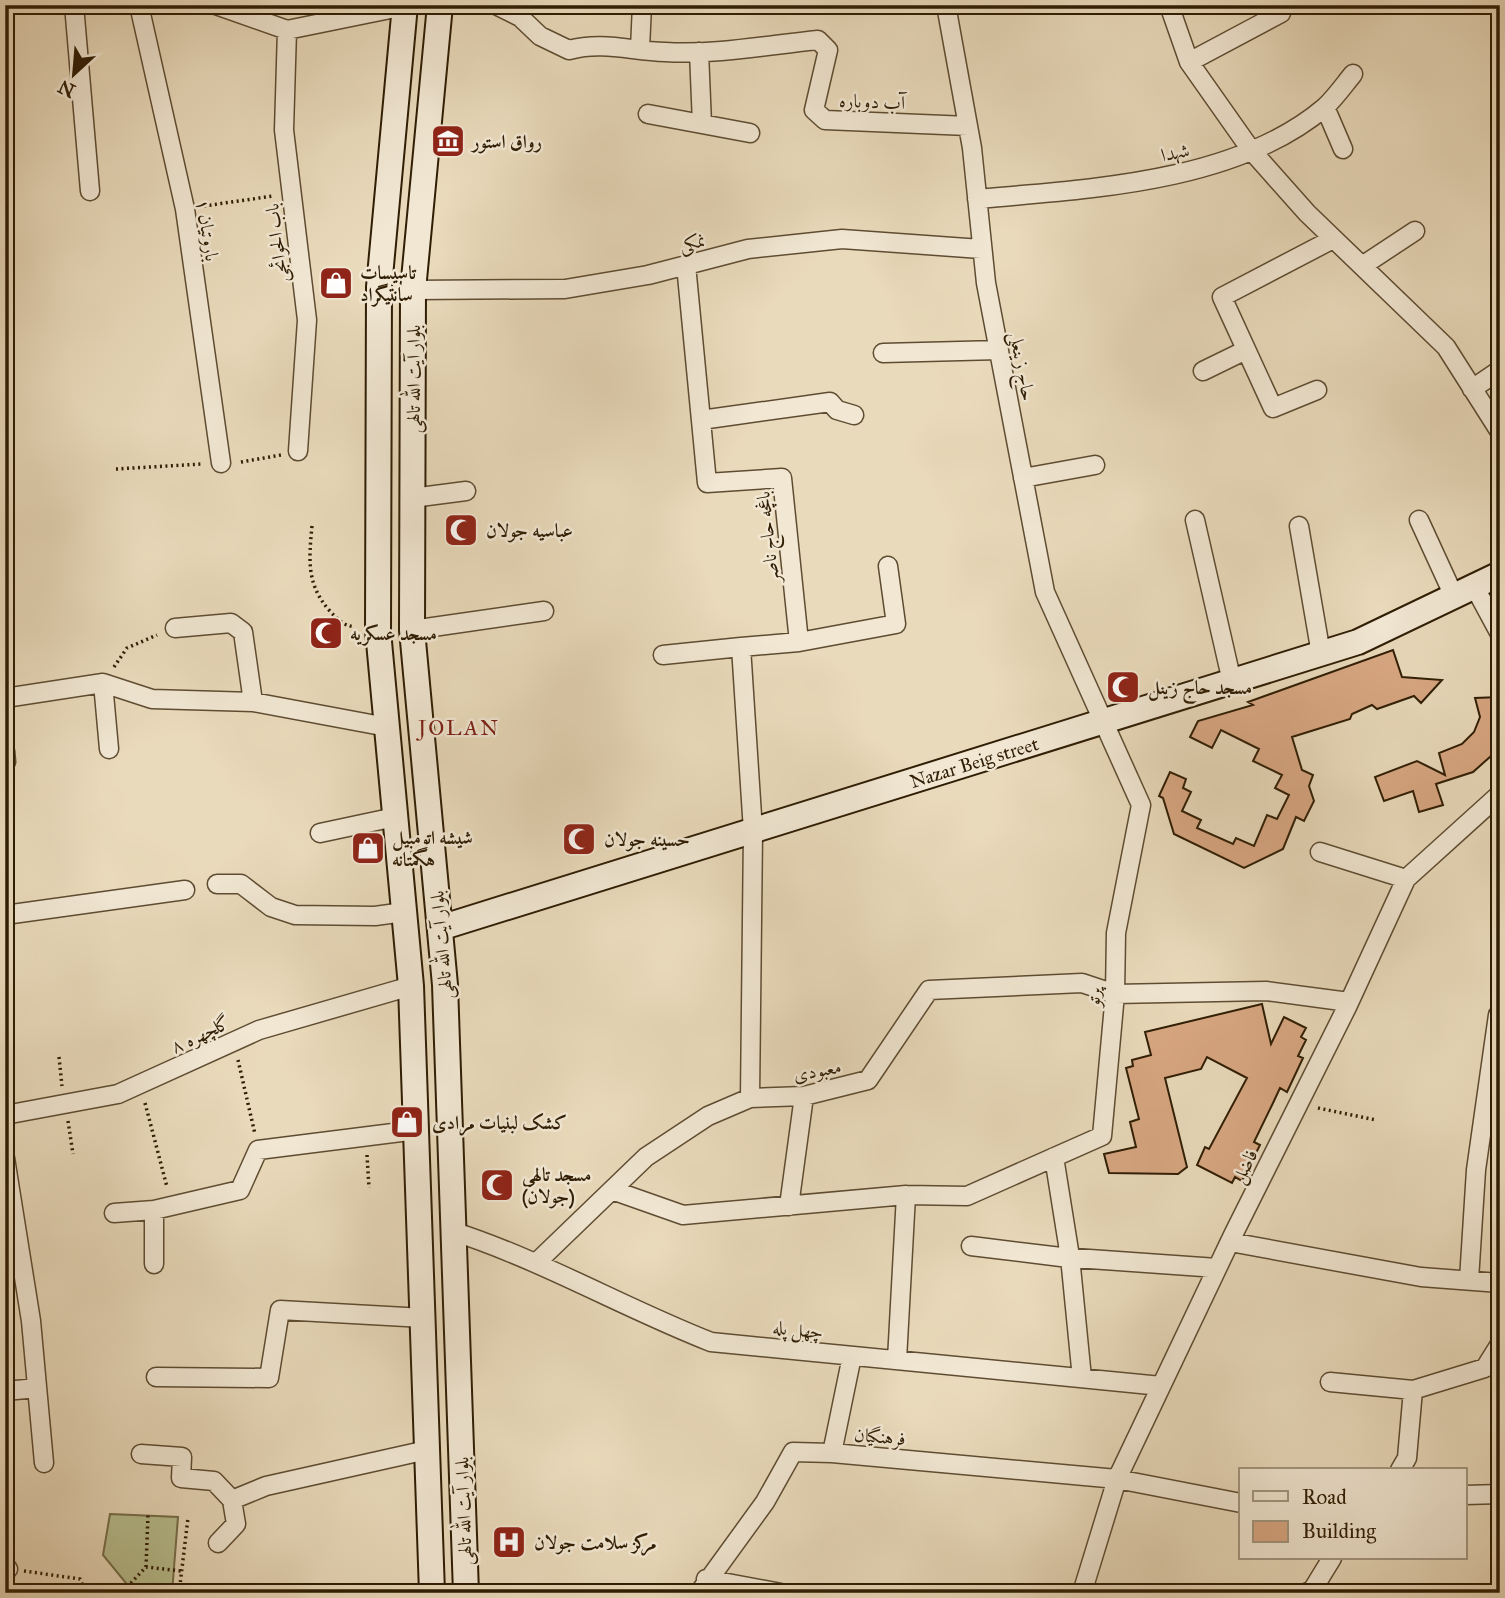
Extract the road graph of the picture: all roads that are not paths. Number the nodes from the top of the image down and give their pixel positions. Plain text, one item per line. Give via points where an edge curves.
1 (74, 5) edge
2 (139, 5) edge
3 (216, 5) edge
4 (440, 5) edge
5 (496, 5) edge
6 (642, 5) edge
7 (946, 5) edge
8 (1169, 5) edge
9 (406, 6) edge
10 (521, 11) edge
11 (1281, 13) dead end
12 (287, 30) junction
13 (640, 49) junction
14 (699, 52) junction
15 (1189, 62) junction
16 (1353, 74) dead end
17 (1325, 107) junction
18 (648, 114) dead end
19 (702, 124) junction
20 (968, 125) junction
21 (750, 133) dead end
22 (1343, 149) dead end
23 (1251, 150) junction
24 (90, 191) dead end
25 (977, 200) junction
26 (1415, 231) dead end
27 (1333, 239) junction
28 (981, 249) junction
29 (686, 265) junction
30 (1362, 266) junction
31 (413, 290) junction
32 (999, 349) junction
33 (1246, 350) junction
34 (883, 353) dead end
35 (1500, 370) edge
36 (1203, 372) dead end
37 (1472, 389) junction
38 (1317, 390) dead end
39 (854, 415) dead end
40 (701, 420) junction
41 (1500, 432) edge
42 (298, 451) dead end
43 (221, 463) dead end
44 (1095, 465) dead end
45 (1023, 478) junction
46 (466, 491) dead end
47 (412, 498) junction
48 (1195, 520) dead end
49 (1419, 520) dead end
50 (1299, 526) dead end
51 (888, 566) dead end
52 (1500, 573) edge
53 (1463, 589) junction
54 (544, 611) dead end
55 (175, 628) road end
56 (412, 630) junction
57 (378, 631) junction
58 (1500, 635) edge
59 (799, 642) junction
60 (741, 647) junction
61 (1321, 654) junction
62 (663, 656) dead end
63 (1232, 682) junction
64 (103, 683) junction
65 (5, 698) edge
66 (253, 702) junction
67 (1104, 722) junction
68 (387, 727) junction
69 (109, 749) dead end
70 (5, 751) edge
71 (6, 762) edge
72 (1500, 794) edge
73 (395, 817) junction
74 (753, 831) junction
75 (320, 833) dead end
76 (1320, 852) dead end
77 (1406, 879) junction
78 (217, 884) dead end
79 (185, 890) dead end
80 (404, 912) junction
81 (5, 915) edge
82 (440, 928) junction
83 (411, 986) junction
84 (1115, 994) junction
85 (1349, 1002) junction
86 (1498, 1015) dead end
87 (804, 1096) junction
88 (750, 1098) junction
89 (5, 1115) edge
90 (1491, 1128) edge
91 (417, 1130) junction
92 (1054, 1157) junction
93 (5, 1158) edge
94 (612, 1190) junction
95 (906, 1195) junction
96 (789, 1206) junction
97 (154, 1210) junction
98 (114, 1213) dead end
99 (421, 1231) junction
100 (452, 1231) junction
101 (1230, 1242) junction
102 (971, 1246) dead end
103 (1070, 1257) junction
104 (536, 1263) junction
105 (154, 1265) dead end
106 (1217, 1268) junction
107 (1469, 1280) junction
108 (1500, 1283) edge
109 (424, 1318) junction
110 (1500, 1344) edge
111 (852, 1356) junction
112 (897, 1360) junction
113 (156, 1377) dead end
114 (1082, 1378) junction
115 (1330, 1382) dead end
116 (1161, 1386) junction
117 (37, 1388) junction
118 (1413, 1390) junction
119 (5, 1391) edge
120 (428, 1450) junction
121 (832, 1453) junction
122 (141, 1454) dead end
123 (44, 1463) dead end
124 (1401, 1468) edge
125 (1117, 1479) junction
126 (1466, 1494) edge
127 (1500, 1494) edge
128 (232, 1500) junction
129 (1239, 1503) edge
130 (218, 1543) dead end
131 (1331, 1560) edge
132 (702, 1586) edge
133 (1311, 1591) edge
134 (432, 1593) edge
135 (466, 1593) edge
136 (781, 1593) edge
137 (1082, 1593) edge

1 - 24 street
2 - 43 street, ۱ باروتیان via 185,209
3 - 12 street
4 - 31 main road, بلوار آیت الله تالهی
5 - 10 street, آب دوباره
6 - 13 street
7 - 20 street, حاج زینعلی
8 - 15 street
9 - 12 street
9 - 57 main road, بلوار آیت الله تالهی via 379,287
10 - 13 street, آب دوباره via 540,36 569,50 592,44
11 - 15 street
12 - 42 street, باب الحوائجی via 285,130 307,320
13 - 14 street, آب دوباره
14 - 19 street
14 - 20 street, آب دوباره via 818,40 828,50 814,110 825,120
15 - 23 street
16 - 17 street, شهدا
17 - 22 street
17 - 23 street, شهدا
18 - 19 street
19 - 21 street
20 - 25 street, حاج زینعلی
23 - 25 street, شهدا via 1214,165 1138,181
23 - 27 street
25 - 28 street, حاج زینعلی
26 - 30 street
27 - 30 street
27 - 33 street via 1222,297
28 - 29 street, نمکی via 842,239 748,249
28 - 32 street, حاج زینعلی
29 - 31 street, نمکی via 565,289
29 - 40 street, باغچه حاج ناصر
30 - 37 street via 1446,347
31 - 47 main road, بلوار آیت الله تالهی
32 - 34 street
32 - 45 street, حاج زینعلی
33 - 36 street
33 - 38 street via 1273,408
35 - 37 street
37 - 41 street
39 - 40 street via 837,410 830,402
40 - 59 street, باغچه حاج ناصر via 707,483 782,478
44 - 45 street
45 - 67 street, حاج زینعلی via 1045,592
46 - 47 street
47 - 56 main road, بلوار آیت الله تالهی
48 - 63 street
49 - 53 street
50 - 61 street
51 - 59 street via 896,624
52 - 53 main road, Nazar Beig street
53 - 58 street
53 - 61 main road, Nazar Beig street via 1357,642
54 - 56 street
55 - 66 street via 231,623 243,632
56 - 57 main road
56 - 82 main road, بلوار آیت الله تالهی
57 - 68 main road, بلوار آیت الله تالهی
59 - 60 street
60 - 62 street
60 - 74 street
61 - 63 main road, Nazar Beig street
63 - 67 main road, Nazar Beig street
64 - 65 street
64 - 66 street via 152,699
64 - 69 street
66 - 68 street
67 - 74 main road, Nazar Beig street
67 - 84 street, پرتو via 1141,805 1116,933
68 - 73 main road, بلوار آیت الله تالهی
70 - 71 street
72 - 77 street, فاضل
73 - 75 street
73 - 80 main road, بلوار آیت الله تالهی
74 - 82 main road, Nazar Beig street
74 - 88 street
76 - 77 street
77 - 85 street, فاضل
78 - 80 street via 241,884 271,907 295,915
79 - 81 street
80 - 83 main road, بلوار آیت الله تالهی
82 - 100 main road, بلوار آیت الله تالهی
83 - 89 street, گلچهره ۸ via 259,1030 118,1094
83 - 91 main road, بلوار آیت الله تالهی
84 - 85 street via 1266,991
84 - 87 street, معبودی via 1082,983 929,990 868,1080
84 - 92 street, پرتو via 1102,1136
85 - 101 street, فاضل
86 - 90 street
87 - 88 street, معبودی
87 - 96 street
88 - 94 street, معبودی via 708,1116 646,1157
90 - 107 street
91 - 97 street via 258,1150 240,1190
91 - 99 main road, بلوار آیت الله تالهی
92 - 95 street, پرتو via 967,1196
92 - 103 street
93 - 117 street via 32,1321
94 - 96 street via 683,1215
94 - 104 street, معبودی
95 - 96 street
95 - 112 street
97 - 98 street
97 - 105 street
99 - 100 main road
99 - 109 main road, بلوار آیت الله تالهی
100 - 104 street, چهل پله
100 - 135 main road, بلوار آیت الله تالهی
101 - 106 street, فاضل
101 - 107 street via 1421,1277
102 - 103 street
103 - 106 street
103 - 114 street
104 - 111 street, چهل پله via 711,1342
106 - 116 street, فاضل
107 - 108 street
109 - 113 street via 280,1310 269,1378
109 - 120 main road, بلوار آیت الله تالهی
110 - 118 street via 1485,1368
111 - 112 street, چهل پله
111 - 121 street
112 - 114 street, چهل پله
114 - 116 street, چهل پله
115 - 118 street
116 - 125 street, فاضل
117 - 119 street
117 - 123 street
118 - 124 street via 1407,1458
120 - 128 street via 266,1486
120 - 134 main road, بلوار آیت الله تالهی
121 - 125 street, فرهنگیان
121 - 132 street, فرهنگیان via 793,1452 765,1502
122 - 128 street via 182,1457 181,1478 214,1481
125 - 129 street, فرهنگیان
125 - 137 street, فاضل
126 - 127 street
128 - 130 street via 236,1524
131 - 133 street
132 - 136 street

